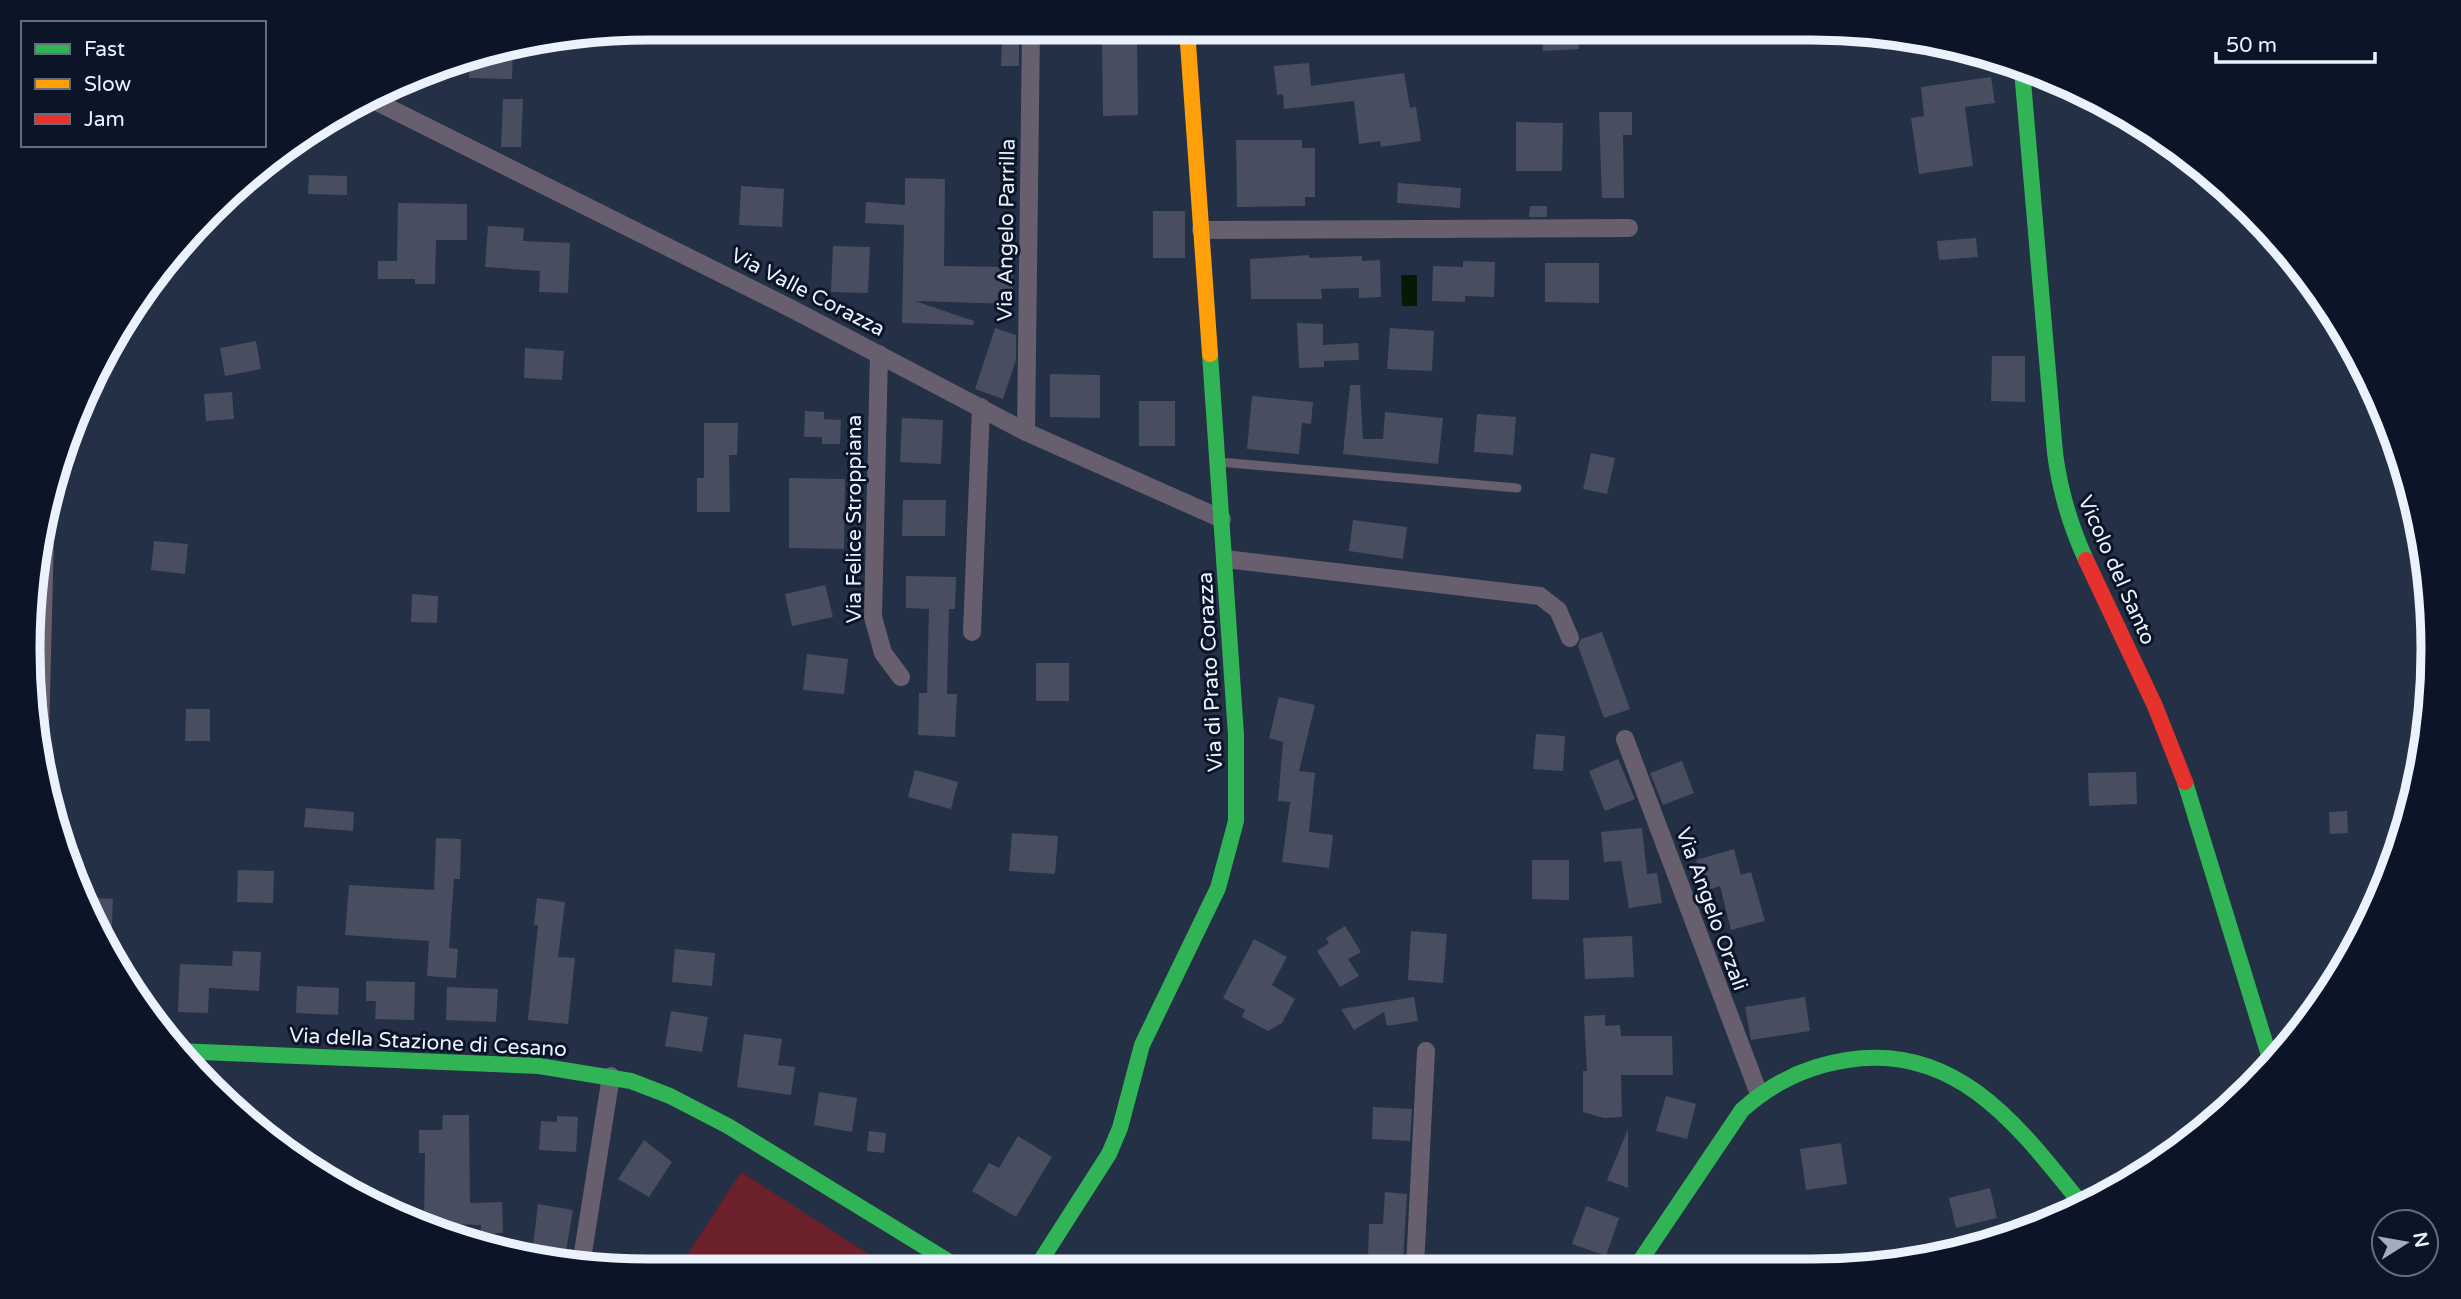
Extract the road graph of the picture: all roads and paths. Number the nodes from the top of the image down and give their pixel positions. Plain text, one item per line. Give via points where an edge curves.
1 (1031, 40) edge
2 (1188, 40) edge
3 (2023, 79) edge
4 (380, 103) edge
5 (1629, 228) dead end
6 (1201, 230) junction
7 (879, 354) junction
8 (981, 407) junction
9 (1026, 432) junction
10 (1218, 462) junction
11 (1517, 488) dead end
12 (1222, 519) junction
13 (1225, 559) junction
14 (44, 588) edge
15 (972, 632) dead end
16 (1570, 638) dead end
17 (901, 677) dead end
18 (41, 678) edge
19 (1625, 739) dead end
20 (1426, 1051) dead end
21 (192, 1052) edge
22 (2268, 1053) edge
23 (611, 1076) junction
24 (1759, 1094) junction
25 (2076, 1198) edge
26 (583, 1255) edge
27 (945, 1259) edge
28 (1042, 1259) edge
29 (1415, 1259) edge
30 (1641, 1259) edge

1 - 9 street, Via Angelo Parrilla
2 - 6 street, Via di Prato Corazza
3 - 22 street, Vicolo del Santo via 2063,505 2155,706 2196,809
4 - 7 street, Via Valle Corazza
5 - 6 street
6 - 10 street, Via di Prato Corazza
7 - 8 street, Via Valle Corazza
7 - 17 street, Via Felice Stroppiana via 873,617 883,653
8 - 9 street, Via Valle Corazza
8 - 15 street
9 - 12 street, Via Valle Corazza
10 - 11 lane
10 - 12 street, Via di Prato Corazza
12 - 13 street, Via di Prato Corazza
13 - 16 street via 1540,596 1558,610
13 - 28 street, Via di Prato Corazza via 1238,779 1228,859 1142,1045 1112,1147
14 - 18 street
19 - 24 street, Via Angelo Orzali
20 - 29 street
21 - 23 street, Via della Stazione di Cesano via 511,1064
23 - 26 street
23 - 27 street, Via della Stazione di Cesano via 649,1087 728,1126
24 - 25 street via 1791,1076 1844,1058 1890,1056 1936,1068 1961,1079 2001,1108
24 - 30 street via 1730,1124

